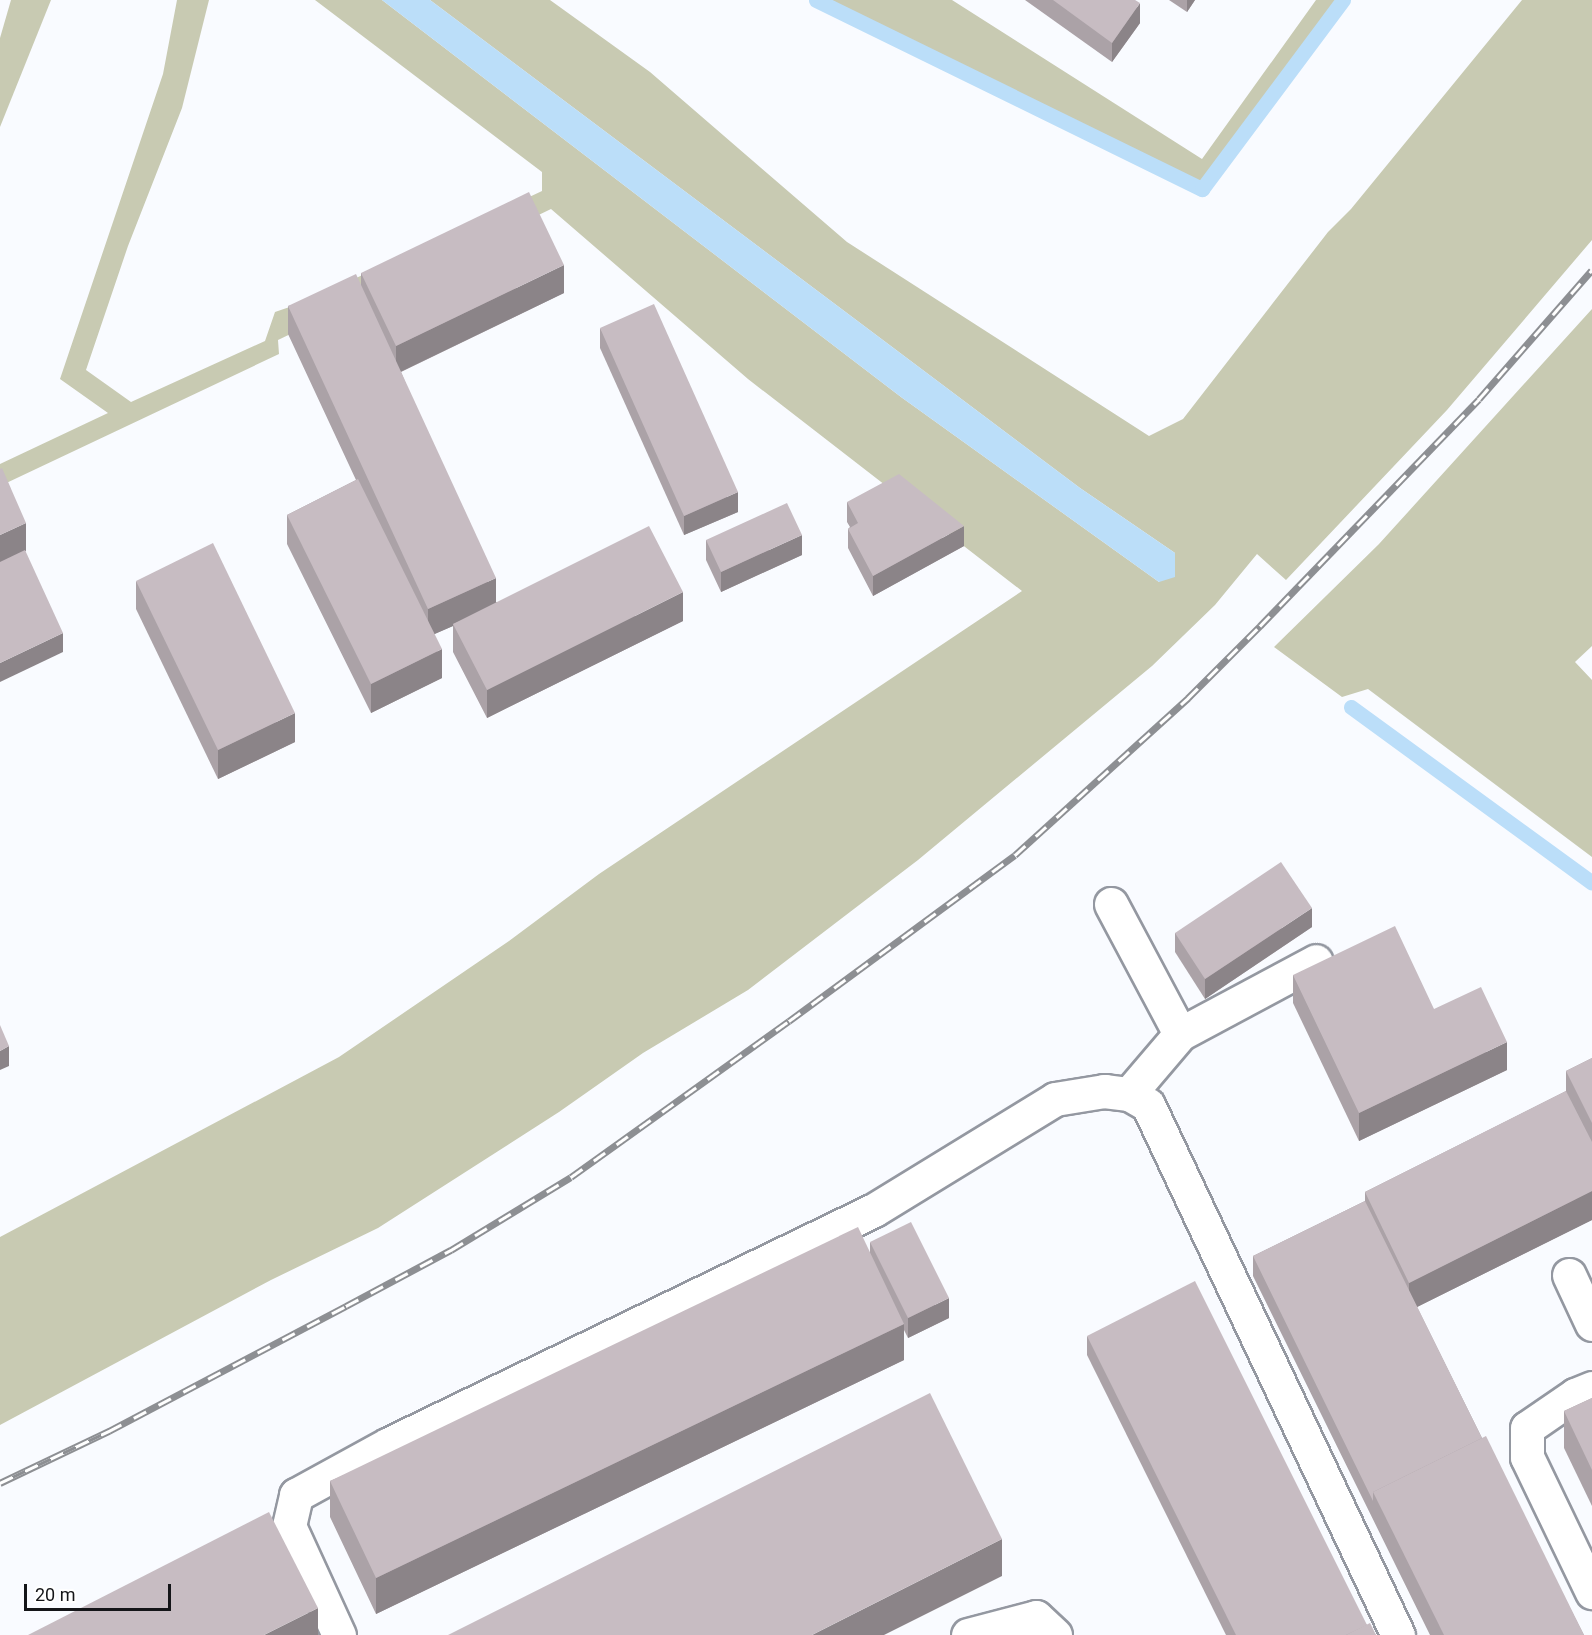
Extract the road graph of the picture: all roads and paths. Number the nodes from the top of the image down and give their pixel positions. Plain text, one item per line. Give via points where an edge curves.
1 (1111, 904) dead end
2 (1316, 961) edge
3 (1180, 1034) junction
4 (1129, 1094) junction
5 (1569, 1275) dead end
6 (1592, 1324) edge
7 (1592, 1388) edge
8 (1592, 1592) edge
9 (339, 1635) edge
10 (968, 1635) edge
11 (1055, 1635) edge
12 (1398, 1635) edge

1 - 3 lane
2 - 3 lane
3 - 4 lane
4 - 9 lane via 1104,1090 1055,1099 874,1210 389,1443 296,1495 289,1526
4 - 12 lane via 1148,1105
5 - 6 lane
7 - 8 lane via 1527,1428 1527,1457
10 - 11 lane via 1036,1617

